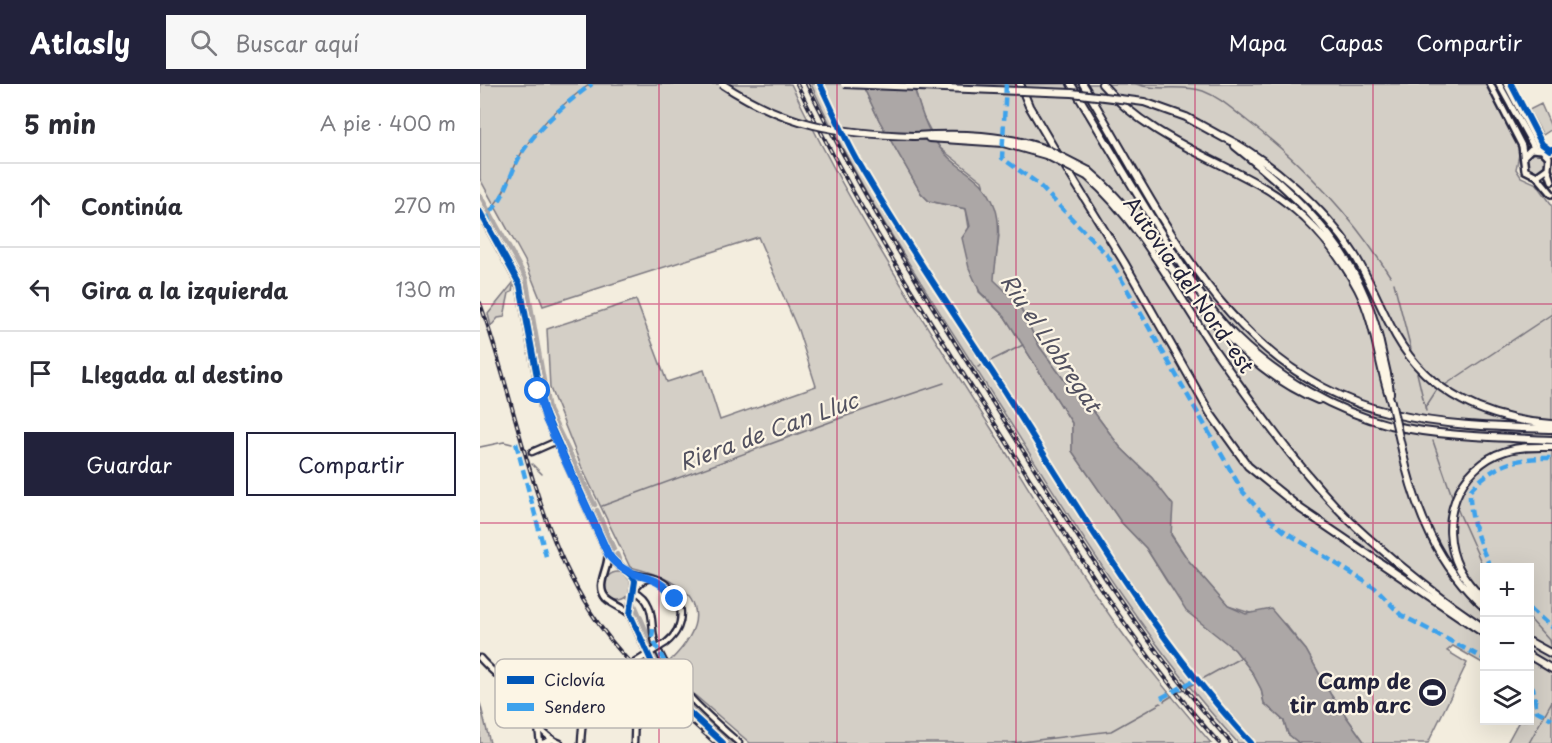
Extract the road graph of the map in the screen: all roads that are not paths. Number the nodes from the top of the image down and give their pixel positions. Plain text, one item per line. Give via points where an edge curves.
1 (722, 84) edge
2 (844, 84) edge
3 (1020, 84) edge
4 (1071, 84) edge
5 (1083, 84) edge
6 (1102, 84) edge
7 (1490, 84) edge
8 (1499, 84) edge
9 (1506, 84) edge
10 (1222, 136) junction
11 (1540, 150) junction
12 (1524, 156) junction
13 (1550, 169) edge
14 (1088, 174) junction
15 (1537, 176) junction
16 (1552, 181) edge
17 (1552, 194) edge
18 (480, 212) edge
19 (1391, 402) junction
20 (1338, 406) junction
21 (1552, 424) edge
22 (1552, 429) edge
23 (1552, 440) edge
24 (557, 441) junction
25 (1552, 447) edge
26 (532, 452) dead end
27 (608, 554) junction
28 (620, 569) junction
29 (606, 574) junction
30 (631, 574) junction
31 (650, 578) junction
32 (635, 590) junction
33 (1480, 595) edge
34 (631, 598) junction
35 (615, 603) junction
36 (1480, 603) edge
37 (630, 615) junction
38 (1480, 624) edge
39 (1480, 631) edge
40 (1534, 645) edge
41 (1552, 654) edge
42 (480, 658) edge
43 (1534, 658) edge
44 (640, 659) edge
45 (651, 659) edge
46 (663, 659) edge
47 (1534, 662) edge
48 (483, 664) edge
49 (1552, 669) edge
50 (495, 675) edge
51 (693, 701) edge
52 (693, 714) edge
53 (538, 728) edge
54 (539, 728) edge
55 (582, 728) edge
56 (634, 728) edge
57 (552, 740) junction
58 (541, 743) edge
59 (560, 743) edge
60 (579, 743) edge
61 (634, 743) edge
62 (723, 743) edge
63 (739, 743) edge

1 - 14 highway, Autovia del Nord-est, bridge via 765,109 815,127 853,134 1023,144
2 - 10 highway, bridge via 1072,93 1144,102 1186,117
3 - 39 highway via 1048,141 1240,457 1277,492
4 - 20 highway via 1211,308 1237,338 1269,365
5 - 22 highway via 1191,264 1240,327 1269,353 1324,388 1381,410 1443,422
6 - 19 highway via 1145,123 1260,185 1301,215 1345,266 1359,290
7 - 12 main road
8 - 11 main road
9 - 11 street
10 - 19 highway via 1294,195 1322,224 1348,260 1373,315
10 - 21 highway via 1284,180 1333,227 1354,254 1407,353 1437,385 1489,413
11 - 12 main road
11 - 13 main road via 1549,159
12 - 15 main road via 1525,170
13 - 15 main road
13 - 16 main road
14 - 20 highway via 1111,190 1135,216 1185,287 1252,358 1310,397
14 - 38 highway, Autovia del Nord-est via 1129,221 1237,382 1337,506 1366,536
15 - 17 main road
18 - 24 main road via 520,285 541,404
19 - 36 highway, bridge via 1420,512 1434,544 1457,579
20 - 23 highway via 1378,422 1421,431
24 - 26 street
24 - 27 main road
25 - 33 highway via 1496,454 1475,468 1458,492 1450,515 1450,538 1456,561
27 - 28 main road
27 - 29 main road
28 - 29 main road
28 - 30 main road
29 - 35 main road via 601,590
30 - 31 street
30 - 32 main road
31 - 32 street
31 - 44 street, bridge via 667,587 681,611 679,630
32 - 34 main road
32 - 46 street via 649,605 652,638
34 - 35 main road
34 - 37 main road
35 - 37 main road
37 - 45 main road
40 - 41 highway
42 - 48 street
43 - 49 highway
47 - 49 highway
48 - 50 street
51 - 63 street
52 - 62 main road
53 - 58 street
54 - 57 street
55 - 60 street
56 - 61 street
57 - 58 street
57 - 59 street

